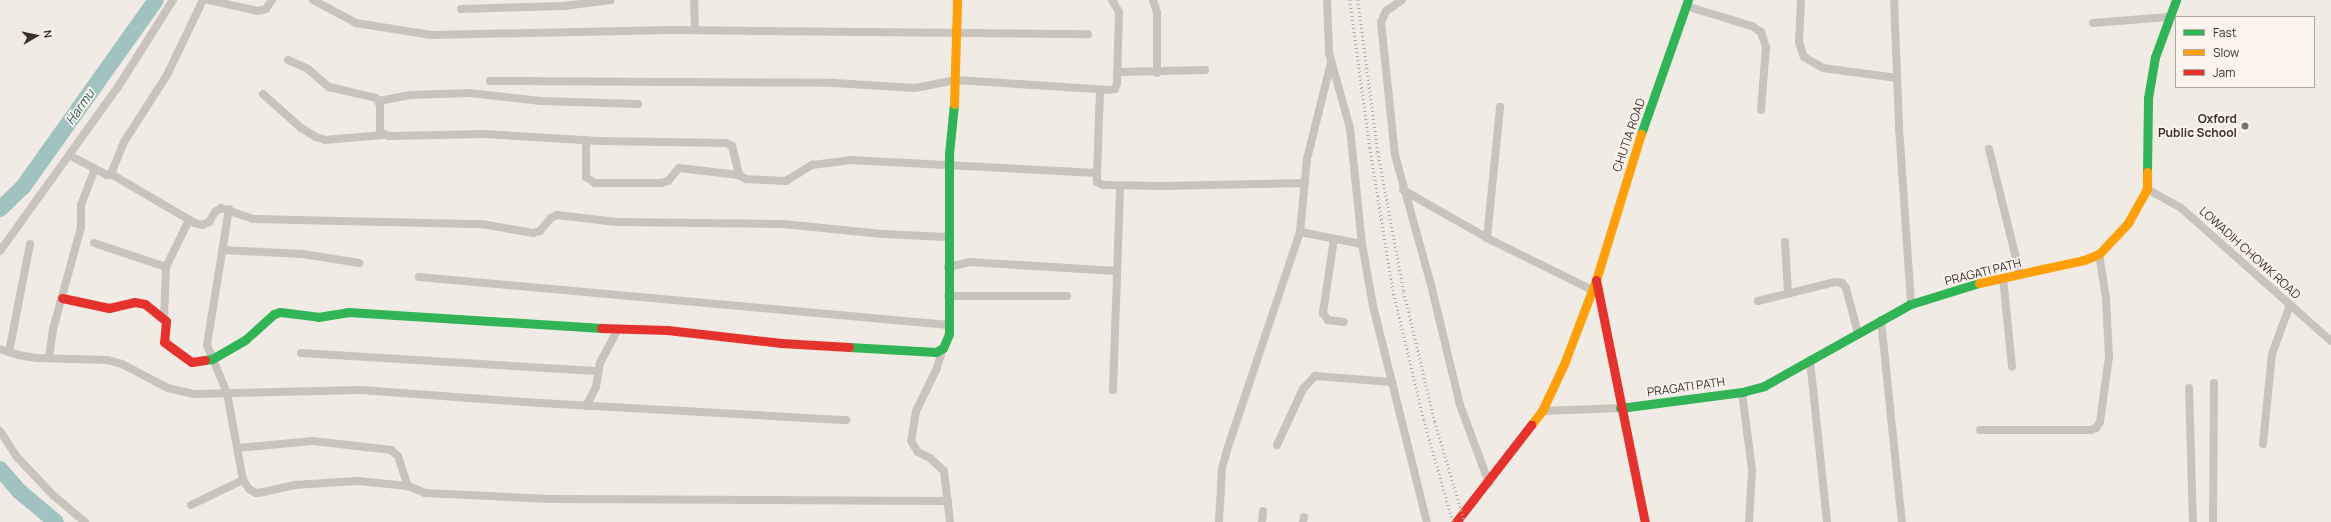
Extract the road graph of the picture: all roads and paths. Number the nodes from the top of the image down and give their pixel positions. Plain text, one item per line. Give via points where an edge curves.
1 (173, 0) edge
2 (202, 0) edge
3 (209, 0) edge
4 (272, 0) edge
5 (312, 0) edge
6 (611, 0) edge
7 (694, 0) edge
8 (957, 0) edge
9 (1112, 0) edge
10 (1153, 0) edge
11 (1327, 0) edge
12 (1402, 0) edge
13 (1801, 0) edge
14 (1894, 0) edge
15 (2176, 0) edge
16 (1687, 3) edge
17 (460, 9) dead end
18 (2168, 18) junction
19 (2092, 23) dead end
20 (695, 30) junction
21 (956, 34) junction
22 (1088, 34) dead end
23 (288, 60) dead end
24 (1331, 63) junction
25 (1205, 70) dead end
26 (1117, 72) junction
27 (1157, 73) junction
28 (1897, 78) junction
29 (956, 80) junction
30 (490, 81) dead end
31 (1100, 90) junction
32 (263, 94) dead end
33 (379, 101) junction
34 (638, 104) dead end
35 (1500, 107) dead end
36 (1761, 110) dead end
37 (383, 135) junction
38 (586, 140) junction
39 (1989, 149) dead end
40 (69, 155) junction
41 (948, 166) junction
42 (95, 169) junction
43 (1097, 173) junction
44 (111, 174) junction
45 (739, 175) junction
46 (1305, 183) junction
47 (1120, 186) junction
48 (2147, 189) junction
49 (1403, 190) junction
50 (229, 208) junction
51 (190, 220) junction
52 (1300, 232) junction
53 (947, 237) junction
54 (1334, 238) junction
55 (1487, 238) junction
56 (1785, 242) dead end
57 (94, 243) dead end
58 (30, 244) dead end
59 (1362, 244) junction
60 (222, 250) junction
61 (0, 251) edge
62 (2099, 254) junction
63 (359, 263) dead end
64 (166, 267) junction
65 (948, 267) junction
66 (1117, 271) junction
67 (2020, 274) junction
68 (419, 277) dead end
69 (2003, 278) junction
70 (1596, 280) junction
71 (1592, 290) junction
72 (1788, 294) junction
73 (948, 296) junction
74 (1067, 296) dead end
75 (62, 298) junction
76 (1758, 301) dead end
77 (1911, 304) junction
78 (2290, 305) junction
79 (164, 317) junction
80 (1881, 320) junction
81 (1344, 322) dead end
82 (949, 325) junction
83 (618, 329) junction
84 (1858, 333) junction
85 (2331, 341) edge
86 (942, 348) junction
87 (0, 349) edge
88 (9, 352) junction
89 (301, 353) dead end
90 (49, 358) junction
91 (212, 359) junction
92 (1810, 360) junction
93 (2012, 367) dead end
94 (598, 371) junction
95 (1392, 382) junction
96 (2214, 384) dead end
97 (2189, 388) dead end
98 (1113, 390) dead end
99 (1742, 392) junction
100 (227, 393) junction
101 (586, 406) junction
102 (1620, 408) junction
103 (1542, 411) junction
104 (847, 420) dead end
105 (1980, 430) dead end
106 (0, 432) edge
107 (2263, 444) dead end
108 (1277, 445) dead end
109 (237, 448) junction
110 (243, 480) junction
111 (1488, 483) junction
112 (408, 486) junction
113 (948, 501) junction
114 (191, 505) dead end
115 (1263, 511) dead end
116 (85, 522) edge
117 (950, 522) edge
118 (1220, 522) edge
119 (1262, 522) edge
120 (1427, 522) edge
121 (1456, 522) edge
122 (1645, 522) edge
123 (1749, 522) edge
124 (1827, 522) edge
125 (1902, 522) edge
126 (2193, 522) edge
127 (2213, 522) edge

1 - 40 street via 118,87
2 - 44 street via 167,75 124,142
3 - 4 street via 258,11 266,9
5 - 20 street via 356,23 431,35
6 - 17 street via 564,6
7 - 20 street
8 - 21 street
9 - 26 street via 1118,12
10 - 27 street via 1157,12
11 - 24 street
12 - 49 street via 1382,16 1380,30 1390,94 1395,155
13 - 28 street via 1799,42 1804,57 1823,68
14 - 28 street
15 - 18 street, PRAGATI PATH
16 - 36 street via 1752,26 1761,32 1766,47
16 - 70 street, CHUTIA ROAD via 1635,152
18 - 19 street
18 - 48 street, PRAGATI PATH via 2155,57 2148,98
20 - 21 street
21 - 22 street
21 - 29 street
23 - 33 street via 308,69 329,88 376,98
24 - 46 street via 1316,116
24 - 59 street via 1343,95 1350,128
25 - 27 street
26 - 27 street
26 - 31 street via 1116,89
28 - 77 street
29 - 30 street via 915,88 834,83
29 - 31 street
29 - 41 street
31 - 43 street
32 - 37 street via 301,128 316,137 325,140
33 - 34 street via 411,94 469,93 541,101
33 - 37 street via 378,127
35 - 55 street
37 - 38 street via 484,134
38 - 45 street via 726,143 732,146
38 - 45 street via 586,177 595,183 661,183 668,181 674,170 679,168
39 - 67 street
40 - 42 street
40 - 61 street
41 - 43 street
41 - 45 street via 850,160 812,165 786,181 746,179
41 - 53 street
42 - 44 street via 107,175
42 - 75 street via 81,206 81,227
43 - 47 street via 1098,182
44 - 51 street
46 - 47 street
46 - 52 street
47 - 66 street
48 - 62 street, PRAGATI PATH via 2128,223
48 - 78 street, LOWADIH CHOWK ROAD via 2180,207
49 - 55 street
49 - 111 street via 1426,266 1460,405
50 - 51 street via 221,208 209,222 202,225
50 - 53 street via 253,219 482,224 533,233 540,231 557,215 617,222 783,224 883,234
50 - 60 street
51 - 64 street
52 - 54 street
52 - 118 street via 1227,450 1222,474
53 - 65 street
54 - 59 street
54 - 81 street via 1323,313 1328,320
55 - 71 street
56 - 72 street
57 - 64 street
58 - 88 street
59 - 95 street via 1373,306
60 - 63 street via 292,253
60 - 91 street via 207,345
62 - 67 street, PRAGATI PATH via 2084,260
62 - 105 street via 2106,298 2110,356 2100,422 2096,428
64 - 79 street
65 - 66 street via 969,262
65 - 73 street
66 - 98 street
67 - 69 street, PRAGATI PATH
68 - 82 street
69 - 77 street, PRAGATI PATH via 1972,284
69 - 93 street
70 - 71 street, CHUTIA ROAD
70 - 102 street
71 - 103 street, CHUTIA ROAD via 1564,364
72 - 76 street
72 - 84 street via 1835,282 1842,283 1846,288
73 - 74 street
73 - 82 street
75 - 79 street via 109,308 138,302
75 - 90 street
77 - 80 street, PRAGATI PATH
78 - 85 street, LOWADIH CHOWK ROAD
78 - 107 street via 2272,354
79 - 91 street via 164,342 192,362
80 - 84 street, PRAGATI PATH
80 - 125 street
82 - 86 street via 947,342
83 - 86 street via 667,330 927,353
83 - 91 street via 348,312 318,317 280,312 274,314 253,335
83 - 94 street via 605,351
84 - 92 street, PRAGATI PATH
86 - 113 street via 937,368 916,411 911,441 918,452 930,458 944,471
87 - 88 street
88 - 90 street
89 - 94 street
90 - 100 street via 107,360 122,364 178,392
91 - 100 street
92 - 99 street, PRAGATI PATH via 1764,386
92 - 124 street
94 - 101 street via 596,387
95 - 108 street via 1315,376 1304,389
95 - 120 street
96 - 127 street
97 - 126 street
99 - 102 street, PRAGATI PATH
99 - 123 street via 1752,470
100 - 101 street via 361,390
100 - 109 street
101 - 104 street
102 - 103 street
102 - 122 street
103 - 111 street, CHUTIA ROAD
106 - 116 street via 21,462 53,495
109 - 110 street
109 - 112 street via 313,441 391,450 398,456
110 - 112 street via 248,489 256,493 294,485 358,481
110 - 114 street
111 - 121 street, CHUTIA ROAD
112 - 113 street via 425,493 550,499
113 - 117 street
115 - 119 street

